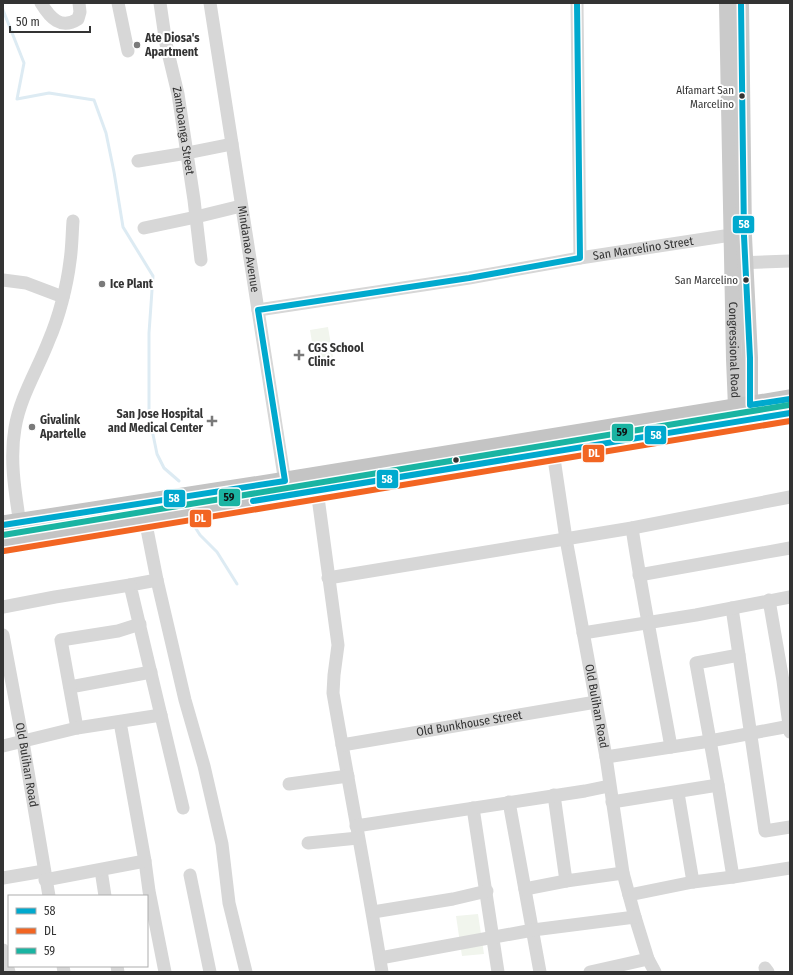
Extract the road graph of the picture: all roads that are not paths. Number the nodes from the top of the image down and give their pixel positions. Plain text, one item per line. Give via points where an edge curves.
1 (41, 3) edge
2 (79, 3) edge
3 (118, 3) edge
4 (160, 3) edge
5 (210, 3) edge
6 (577, 3) edge
7 (727, 3) edge
8 (741, 3) edge
9 (128, 51) dead end
10 (232, 144) junction
11 (187, 153) junction
12 (138, 161) dead end
13 (242, 206) junction
14 (196, 217) junction
15 (73, 221) dead end
16 (144, 228) dead end
17 (738, 235) junction
18 (580, 258) junction
19 (201, 260) dead end
20 (790, 261) edge
21 (738, 263) junction
22 (3, 280) edge
23 (63, 297) junction
24 (258, 310) junction
25 (790, 399) edge
26 (743, 410) junction
27 (790, 413) edge
28 (552, 444) junction
29 (286, 488) junction
30 (317, 490) junction
31 (790, 497) edge
32 (145, 519) junction
33 (632, 528) junction
34 (15, 529) edge
35 (566, 539) junction
36 (3, 543) edge
37 (790, 548) edge
38 (639, 575) junction
39 (328, 578) junction
40 (157, 580) junction
41 (130, 585) junction
42 (790, 597) edge
43 (769, 600) junction
44 (3, 607) edge
45 (732, 608) junction
46 (649, 622) junction
47 (140, 624) junction
48 (583, 633) junction
49 (3, 635) edge
50 (739, 655) junction
51 (151, 672) junction
52 (787, 680) edge
53 (70, 687) junction
54 (596, 702) junction
55 (161, 715) junction
56 (120, 722) junction
57 (77, 728) junction
58 (790, 728) edge
59 (750, 733) junction
60 (710, 741) junction
61 (23, 742) junction
62 (3, 746) edge
63 (342, 746) junction
64 (671, 747) junction
65 (606, 757) junction
66 (348, 776) junction
67 (289, 784) dead end
68 (718, 785) junction
69 (609, 786) junction
70 (678, 793) junction
71 (554, 795) junction
72 (509, 802) junction
73 (612, 802) junction
74 (183, 808) dead end
75 (473, 808) junction
76 (790, 828) edge
77 (357, 832) junction
78 (308, 843) dead end
79 (146, 861) junction
80 (790, 868) edge
81 (101, 870) junction
82 (624, 873) junction
83 (190, 875) dead end
84 (45, 876) junction
85 (733, 877) junction
86 (3, 878) edge
87 (566, 881) junction
88 (693, 882) junction
89 (525, 889) junction
90 (487, 891) junction
91 (49, 895) edge
92 (105, 895) edge
93 (629, 895) junction
94 (373, 912) junction
95 (635, 917) junction
96 (533, 930) junction
97 (492, 938) junction
98 (3, 950) edge
99 (380, 958) junction
100 (648, 959) junction
101 (9, 972) edge
102 (165, 972) edge
103 (210, 972) edge
104 (246, 972) edge
105 (382, 972) edge
106 (498, 972) edge
107 (540, 972) edge
108 (592, 972) edge
109 (655, 972) edge

1 - 2 street via 50,17 57,22 72,23 78,19
3 - 9 street
4 - 11 street, Zamboanga Street
5 - 10 street, Mindanao Avenue
6 - 18 street
7 - 17 main road, Congressional Road
8 - 17 main road, Congressional Road
10 - 11 street
10 - 13 street, Mindanao Avenue
11 - 12 street
11 - 14 street, Zamboanga Street
13 - 14 street
13 - 24 street, Mindanao Avenue
14 - 16 street
14 - 19 street, Zamboanga Street
15 - 23 street via 70,261
17 - 18 street, San Marcelino Street
17 - 21 main road, Congressional Road
18 - 24 street, San Marcelino Street via 469,278
20 - 21 street
21 - 26 main road, Congressional Road via 750,358
22 - 23 street via 26,283
23 - 34 street via 50,339 19,409 14,428
24 - 29 street, Mindanao Avenue
25 - 26 highway
26 - 27 highway
26 - 28 highway
28 - 29 highway
28 - 30 highway
28 - 35 street, Old Bulihan Road
29 - 30 highway
29 - 32 highway
29 - 34 highway
30 - 39 street
31 - 33 street
32 - 34 highway
32 - 40 street
33 - 35 street
33 - 38 street
34 - 36 highway
35 - 39 street
35 - 48 street, Old Bulihan Road
37 - 38 street
38 - 46 street
39 - 63 street via 338,645 333,693
40 - 41 street
40 - 104 street via 222,844 229,903
41 - 44 street
41 - 47 street
42 - 43 street
43 - 45 street
43 - 52 street
45 - 46 street
45 - 50 street
46 - 48 street
46 - 64 street
47 - 51 street
47 - 53 street via 118,631 61,640
48 - 54 street, Old Bulihan Road
49 - 61 street, Old Bulihan Road
50 - 59 street
50 - 60 street via 696,663
51 - 53 street
51 - 55 street
52 - 58 street
53 - 57 street
54 - 63 street, Old Bunkhouse Street
54 - 65 street, Old Bulihan Road
55 - 56 street
55 - 74 street
56 - 57 street
56 - 79 street
57 - 61 street
58 - 59 street
59 - 60 street
59 - 76 street via 765,831
60 - 64 street
60 - 68 street
61 - 62 street
61 - 84 street, Old Bulihan Road
63 - 66 street
64 - 65 street
65 - 69 street, Old Bulihan Road
66 - 67 street
66 - 77 street
68 - 70 street
68 - 85 street
69 - 71 street
69 - 73 street, Old Bulihan Road
70 - 73 street
70 - 88 street
71 - 72 street
71 - 87 street
72 - 75 street
72 - 89 street
73 - 82 street, Old Bulihan Road
75 - 77 street
75 - 90 street
77 - 78 street
77 - 94 street
79 - 81 street
79 - 102 street via 149,891
80 - 85 street
81 - 84 street
81 - 92 street
82 - 87 street
82 - 93 street, Old Bulihan Road
83 - 103 street
84 - 86 street
84 - 91 street, Old Bulihan Road
85 - 88 street
87 - 89 street
88 - 93 street
89 - 96 street
90 - 94 street
90 - 97 street
93 - 95 street, Old Bulihan Road
94 - 99 street
95 - 96 street
95 - 100 street, Old Bulihan Road
96 - 97 street
96 - 107 street
97 - 99 street
97 - 106 street
98 - 101 street
99 - 105 street
100 - 108 street
100 - 109 street, Old Bulihan Road

